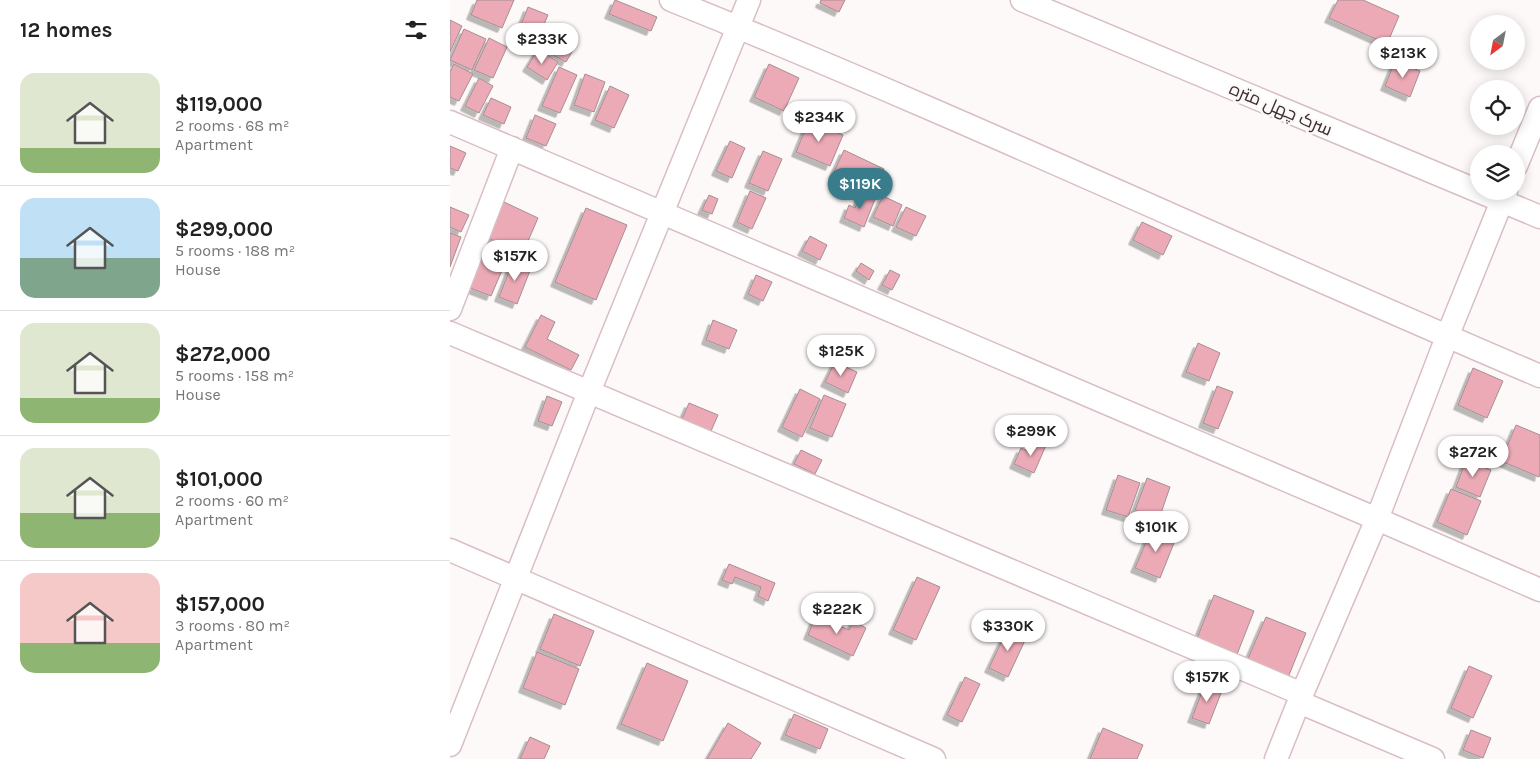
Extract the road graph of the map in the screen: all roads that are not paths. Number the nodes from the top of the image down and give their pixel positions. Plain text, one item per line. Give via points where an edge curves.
1 (671, 0) edge
2 (750, 0) edge
3 (1022, 0) edge
4 (738, 27) junction
5 (1540, 108) edge
6 (450, 122) edge
7 (1525, 145) edge
8 (512, 148) junction
9 (1470, 182) edge
10 (1502, 200) edge
11 (1511, 200) edge
12 (663, 213) junction
13 (1540, 217) edge
14 (450, 309) edge
15 (450, 333) edge
16 (1447, 337) junction
17 (1540, 376) edge
18 (589, 392) junction
19 (1377, 519) junction
20 (450, 550) edge
21 (516, 578) junction
22 (1540, 590) edge
23 (1300, 698) junction
24 (450, 745) edge
25 (934, 759) edge
26 (1276, 759) edge
27 (1433, 759) edge

1 - 4 street
2 - 4 street
3 - 9 street, سرک چهل متره
4 - 12 street
4 - 16 street via 945,114
5 - 7 street
6 - 8 street
8 - 12 street
8 - 14 street
10 - 16 street
11 - 13 street, سرک چهل متره
12 - 18 street
12 - 19 street
15 - 18 street
16 - 17 street
16 - 19 street
18 - 21 street
18 - 23 street
19 - 22 street
19 - 23 street
20 - 21 street
21 - 24 street
21 - 25 street
23 - 26 street
23 - 27 street

